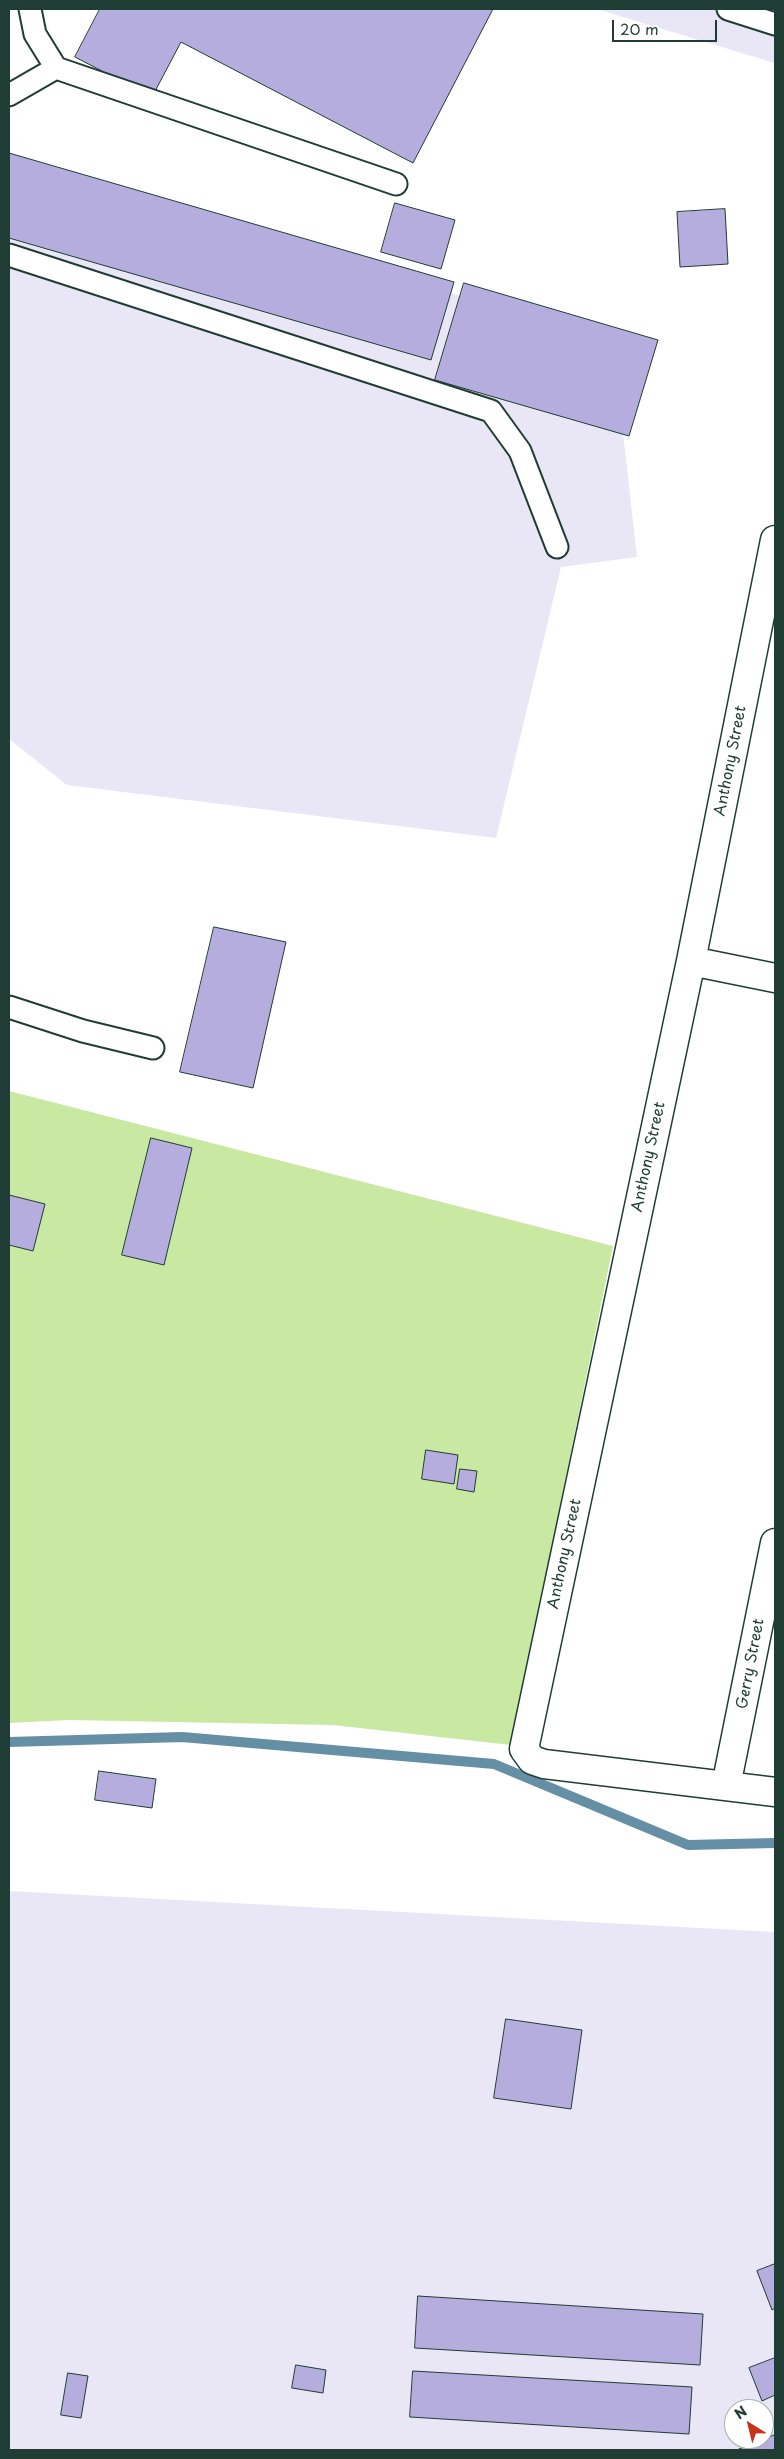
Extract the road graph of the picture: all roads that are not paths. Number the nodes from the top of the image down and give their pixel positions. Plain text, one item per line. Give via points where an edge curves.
1 (30, 9) edge
2 (728, 10) edge
3 (775, 24) edge
4 (56, 68) junction
5 (9, 95) edge
6 (396, 184) dead end
7 (9, 255) edge
8 (775, 540) edge
9 (557, 547) dead end
10 (690, 961) junction
11 (775, 978) edge
12 (9, 1007) edge
13 (152, 1048) dead end
14 (775, 1543) edge
15 (726, 1786) junction
16 (775, 1792) edge

1 - 4 lane via 35,34
2 - 3 lane
4 - 5 lane
4 - 6 lane
7 - 9 lane via 491,411 520,451
8 - 10 street, Anthony Street
10 - 11 street
10 - 15 street, Anthony Street via 524,1749 532,1760 544,1764
12 - 13 lane via 83,1031
14 - 15 street, Gerry Street
15 - 16 street

